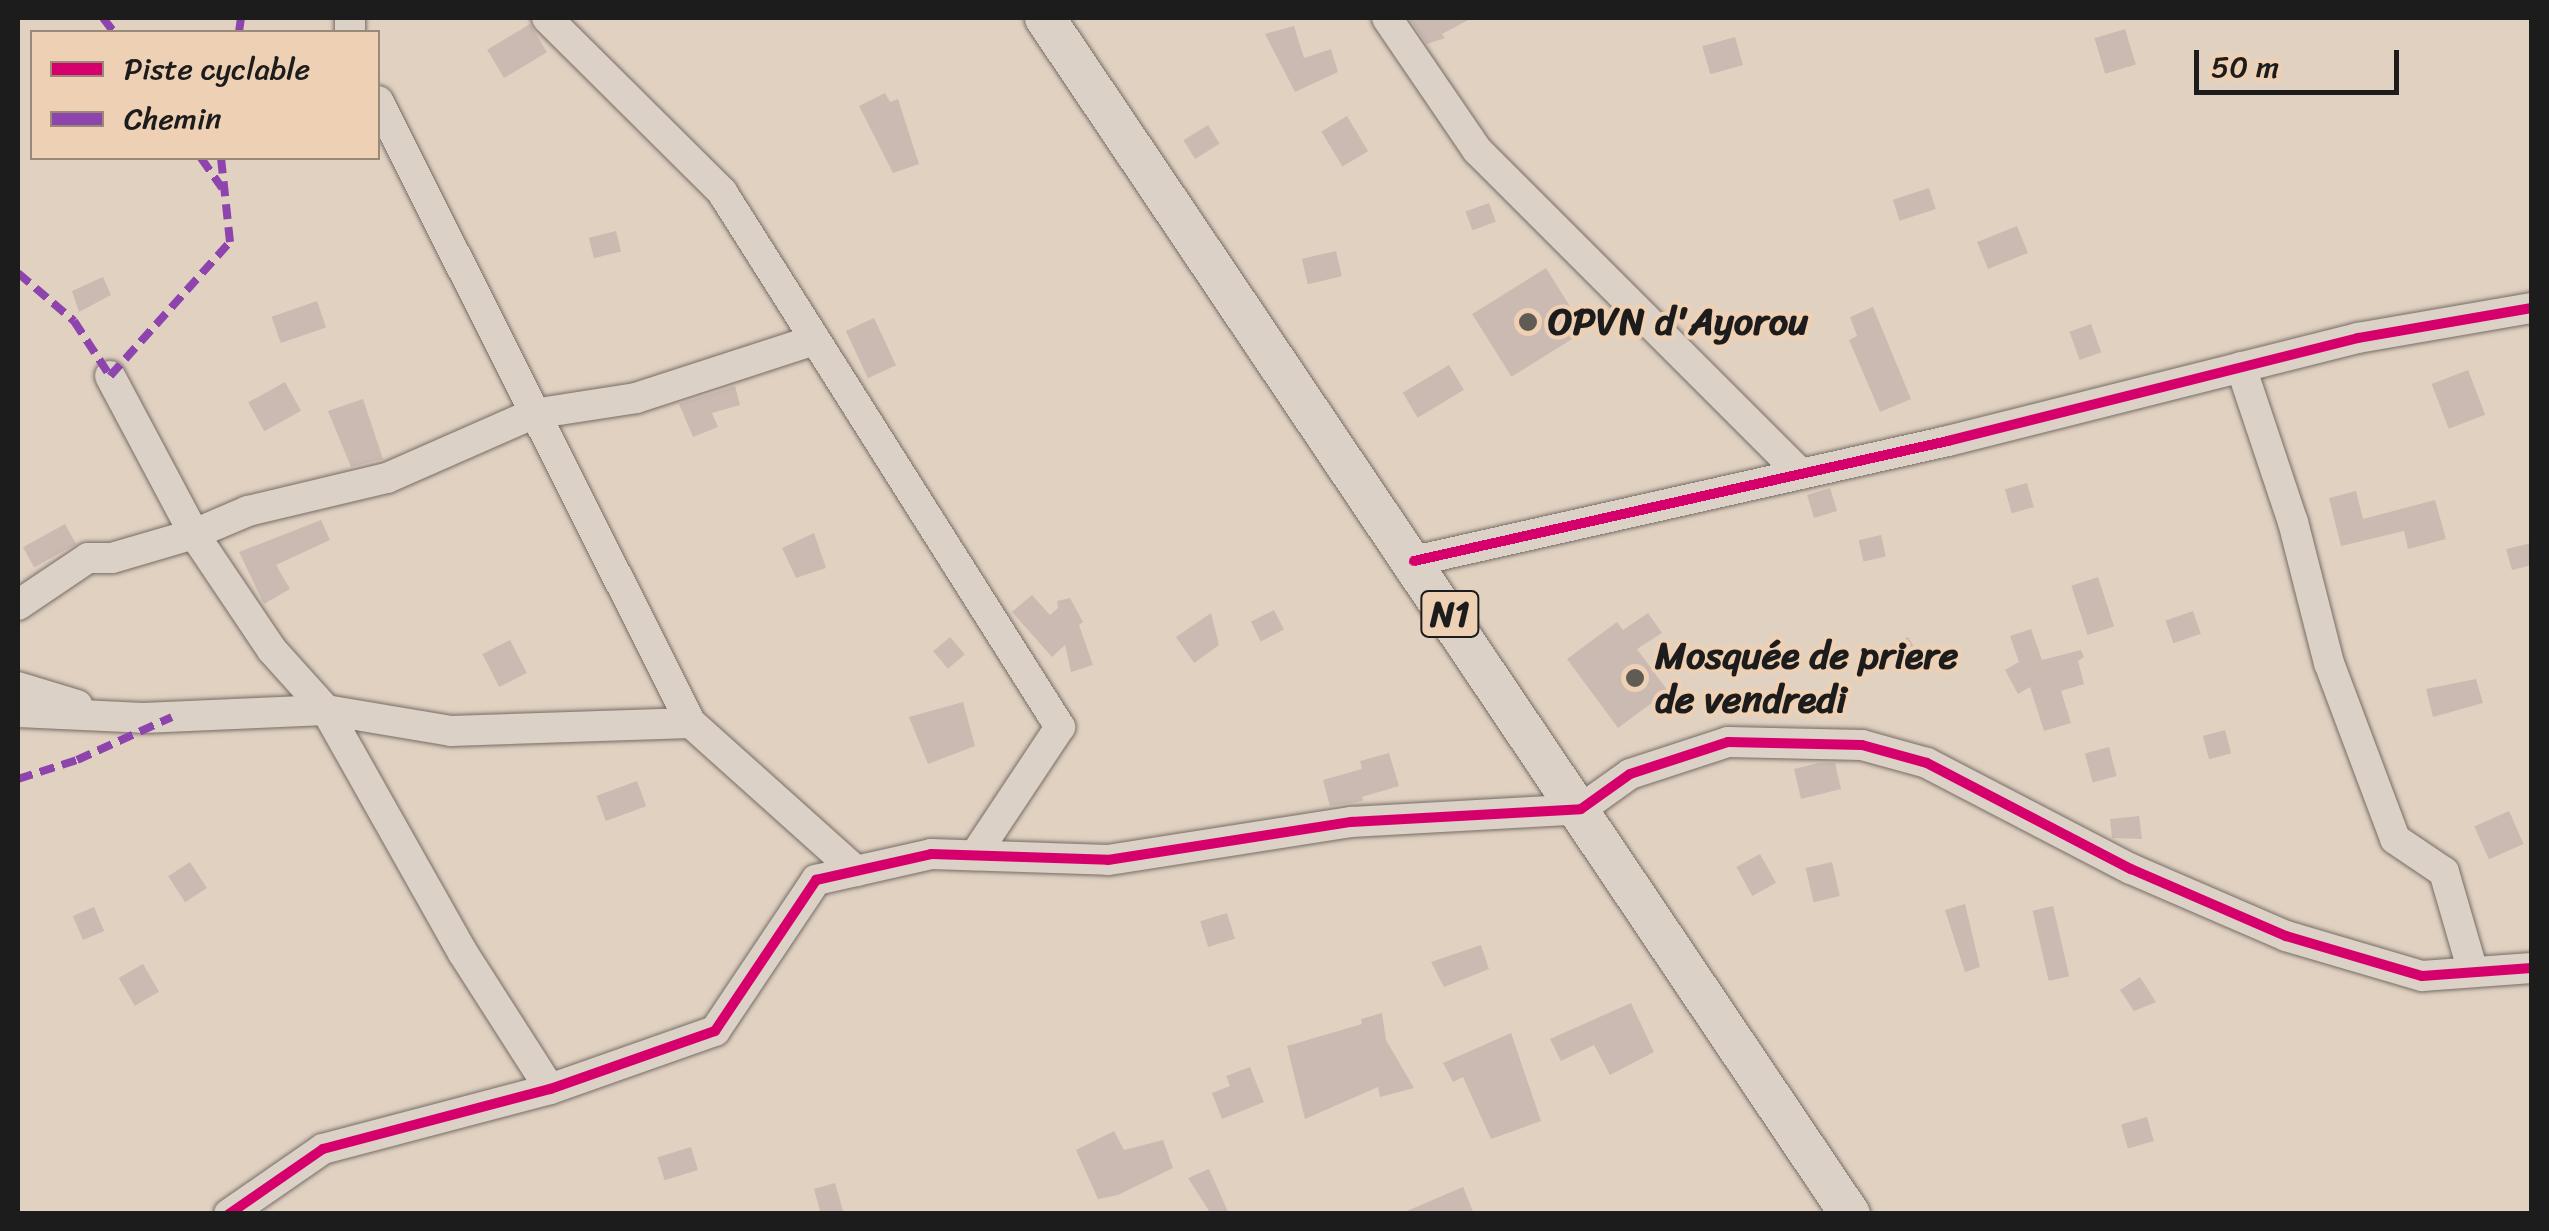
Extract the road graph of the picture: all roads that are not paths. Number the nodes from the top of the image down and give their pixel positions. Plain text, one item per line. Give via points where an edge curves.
1 (547, 18) edge
2 (1045, 18) edge
3 (1386, 18) edge
4 (380, 105) edge
5 (2532, 308) edge
6 (815, 340) junction
7 (2241, 367) junction
8 (110, 376) dead end
9 (533, 414) junction
10 (1801, 474) junction
11 (194, 534) junction
12 (1414, 562) junction
13 (18, 605) edge
14 (18, 687) edge
15 (326, 710) junction
16 (18, 712) edge
17 (113, 716) junction
18 (691, 723) junction
19 (1580, 809) junction
20 (975, 855) junction
21 (856, 871) junction
22 (2532, 968) edge
23 (2472, 972) junction
24 (550, 1089) junction
25 (229, 1214) edge
26 (1850, 1214) edge

1 - 6 street via 722,192
2 - 12 main road, N1
3 - 10 street via 1476,150
4 - 9 street
5 - 7 street via 2358,338
6 - 9 street via 636,398
6 - 20 street via 1060,727
7 - 10 street
7 - 23 street via 2293,522 2330,663 2395,840 2444,872
8 - 11 street
9 - 11 street via 387,478 248,511
9 - 18 street
10 - 12 street
11 - 13 street via 112,558 88,558
11 - 15 street via 272,650
12 - 19 main road, N1
14 - 17 street
15 - 17 street
15 - 18 street via 451,731
15 - 24 street via 463,953
16 - 17 street
18 - 21 street
19 - 20 street via 1352,822 1108,860
19 - 23 street via 1630,774 1728,742 1862,745 1927,762 2131,869 2286,936 2422,976
19 - 26 main road, N1
20 - 21 street via 931,854
21 - 24 street via 816,880 716,1031
22 - 23 street
24 - 25 street via 323,1149

